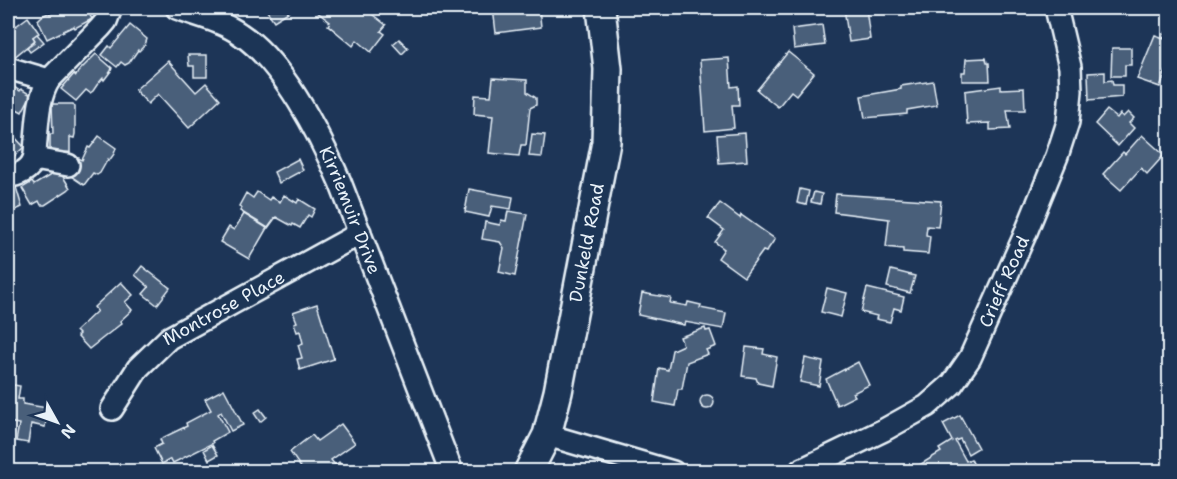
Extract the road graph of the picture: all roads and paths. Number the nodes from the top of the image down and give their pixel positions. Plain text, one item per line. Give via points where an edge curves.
1 (111, 8) edge
2 (177, 8) edge
3 (601, 8) edge
4 (1056, 8) edge
5 (8, 68) edge
6 (50, 80) junction
7 (34, 159) junction
8 (68, 165) dead end
9 (8, 176) edge
10 (360, 232) junction
11 (111, 409) dead end
12 (547, 435) junction
13 (452, 471) edge
14 (528, 471) edge
15 (673, 471) edge
16 (799, 471) edge

1 - 6 street via 106,21
2 - 10 street, Kirriemuir Drive via 226,26 266,57 327,152
3 - 12 main road, Dunkeld Road via 608,69 606,142
4 - 16 street, Crieff Road via 1070,67 1068,122 1024,237 970,358 951,384 927,406
5 - 6 street
6 - 7 street via 38,112
7 - 8 street
7 - 9 street via 21,174
10 - 11 street, Montrose Place via 169,338 138,368
10 - 13 street, Kirriemuir Drive
12 - 14 main road, Dunkeld Road
12 - 15 street

